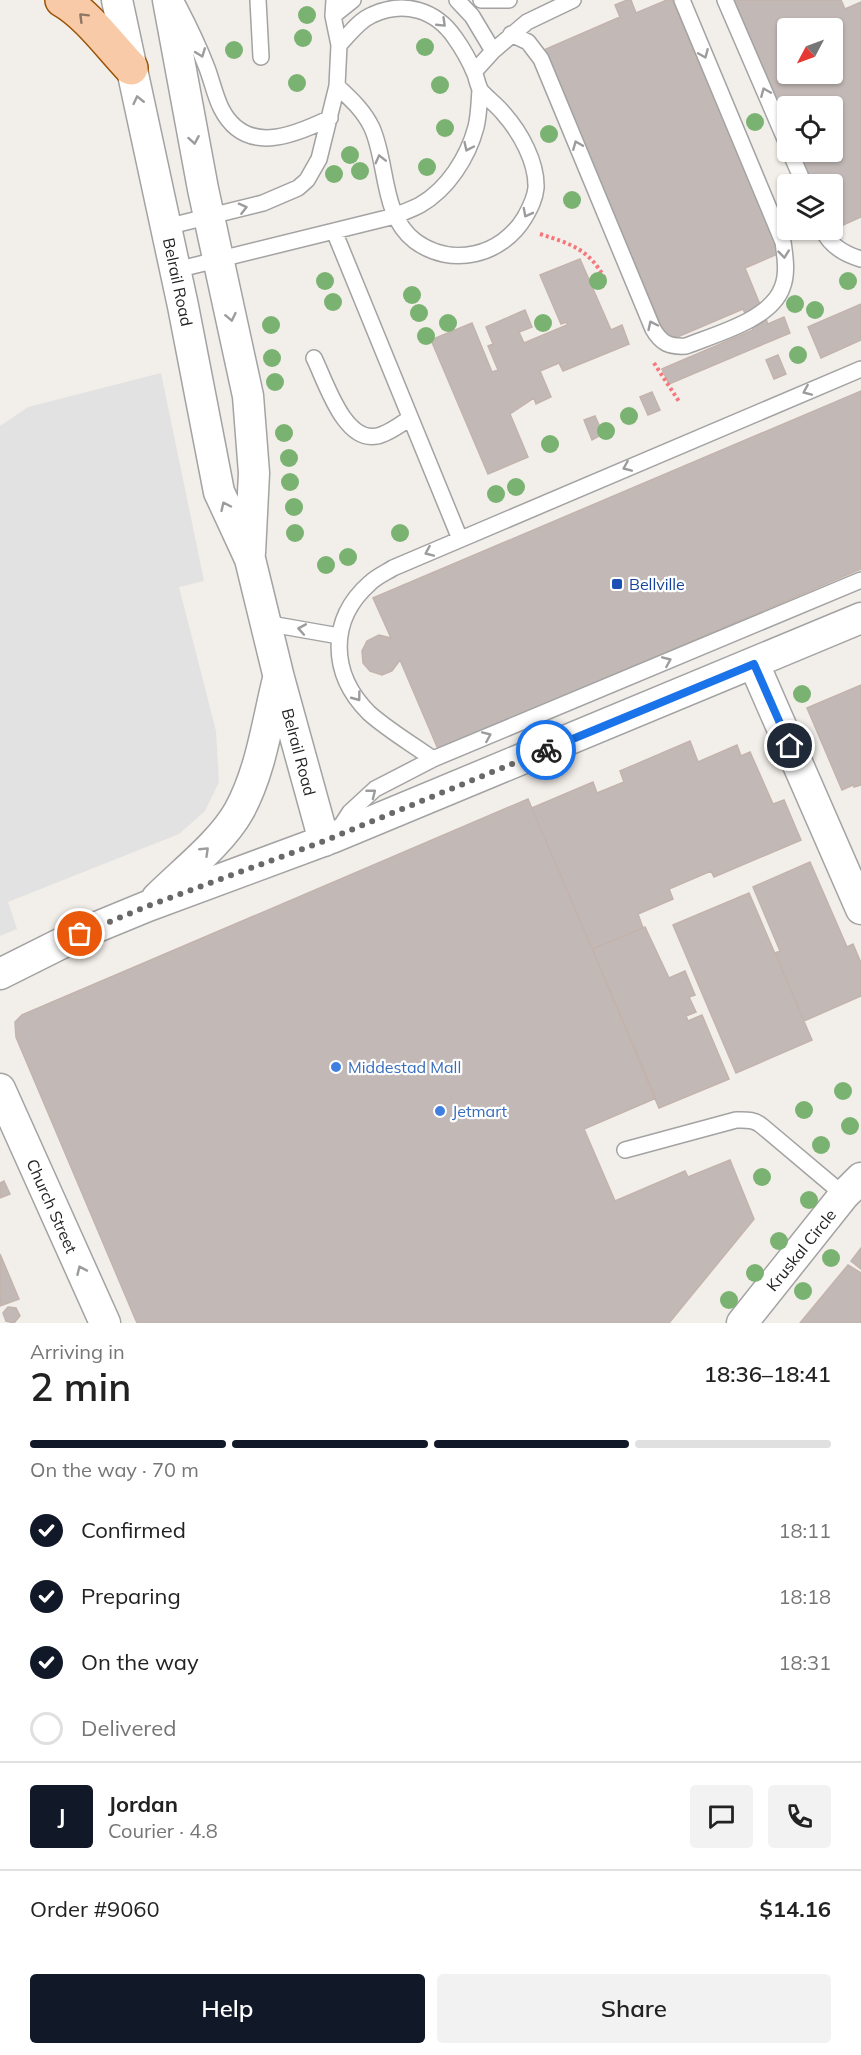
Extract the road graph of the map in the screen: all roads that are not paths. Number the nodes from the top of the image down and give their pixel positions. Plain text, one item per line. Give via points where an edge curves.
1 (62, 0) edge
2 (117, 0) edge
3 (168, 0) edge
4 (176, 0) edge
5 (258, 0) edge
6 (457, 0) edge
7 (481, 0) edge
8 (509, 0) edge
9 (573, 0) edge
10 (682, 0) edge
11 (725, 0) edge
12 (342, 4) edge
13 (511, 34) junction
14 (339, 45) junction
15 (493, 51) junction
16 (261, 57) dead end
17 (131, 68) junction
18 (474, 72) junction
19 (338, 86) junction
20 (480, 90) junction
21 (330, 118) junction
22 (777, 121) edge
23 (210, 216) junction
24 (395, 216) junction
25 (166, 227) junction
26 (334, 231) junction
27 (828, 240) edge
28 (861, 259) edge
29 (219, 260) junction
30 (176, 270) junction
31 (314, 358) dead end
32 (861, 369) edge
33 (410, 418) junction
34 (460, 539) junction
35 (250, 559) junction
36 (861, 580) edge
37 (861, 618) edge
38 (265, 623) junction
39 (339, 636) junction
40 (754, 664) junction
41 (279, 678) junction
42 (433, 759) junction
43 (329, 839) junction
44 (148, 906) junction
45 (861, 909) edge
46 (0, 974) edge
47 (0, 1089) edge
48 (625, 1150) dead end
49 (853, 1187) edge
50 (105, 1323) edge
51 (742, 1323) edge

17 -> 1 main road
2 - 17 street, Belrail Road
3 -> 23 street, Belrail Road
4 -> 21 lane via 221,108 233,126 255,137 275,139
5 - 16 lane
6 - 15 lane via 472,16
7 - 8 lane
9 - 13 lane
10 -> 13 lane via 783,242 786,266 783,286 764,312 686,346 675,347 658,338 541,59 528,42
22 -> 11 lane
12 - 14 lane
13 - 15 lane
14 -> 18 lane via 372,15 403,6 432,14 444,24
14 - 19 lane
15 - 18 lane
25 -> 17 street, Belrail Road
18 - 20 lane
19 - 21 lane
24 -> 19 lane via 367,117
20 -> 24 lane via 471,143 447,183 419,206
20 -> 24 lane via 515,127 534,172 532,206 519,228 488,250 469,256 449,256 414,240
23 -> 21 lane via 263,203 298,188 319,159
23 - 25 lane
23 - 29 street, Belrail Road
24 - 26 lane
25 - 30 street, Belrail Road
26 - 29 lane
26 - 33 lane
27 - 28 lane via 847,255
29 - 30 lane
29 -> 35 street, Belrail Road via 248,396 255,473
35 -> 30 street, Belrail Road via 219,492
31 - 33 lane via 345,423 355,431 379,436
32 -> 34 lane
33 - 34 lane
34 -> 39 lane via 393,568 371,582 348,609
35 - 38 street, Belrail Road
42 -> 36 lane
37 - 40 street
39 -> 38 lane
38 - 41 street, Belrail Road
39 -> 42 lane via 343,676 358,700
40 - 43 street
40 - 45 street
41 - 43 street, Belrail Road
44 -> 41 street via 238,813 252,785
43 -> 42 lane via 375,789
43 - 44 street
44 - 46 street
50 -> 47 street, Church Street
48 - 49 lane via 748,1120 762,1125
49 - 51 street, Kruskal Circle

